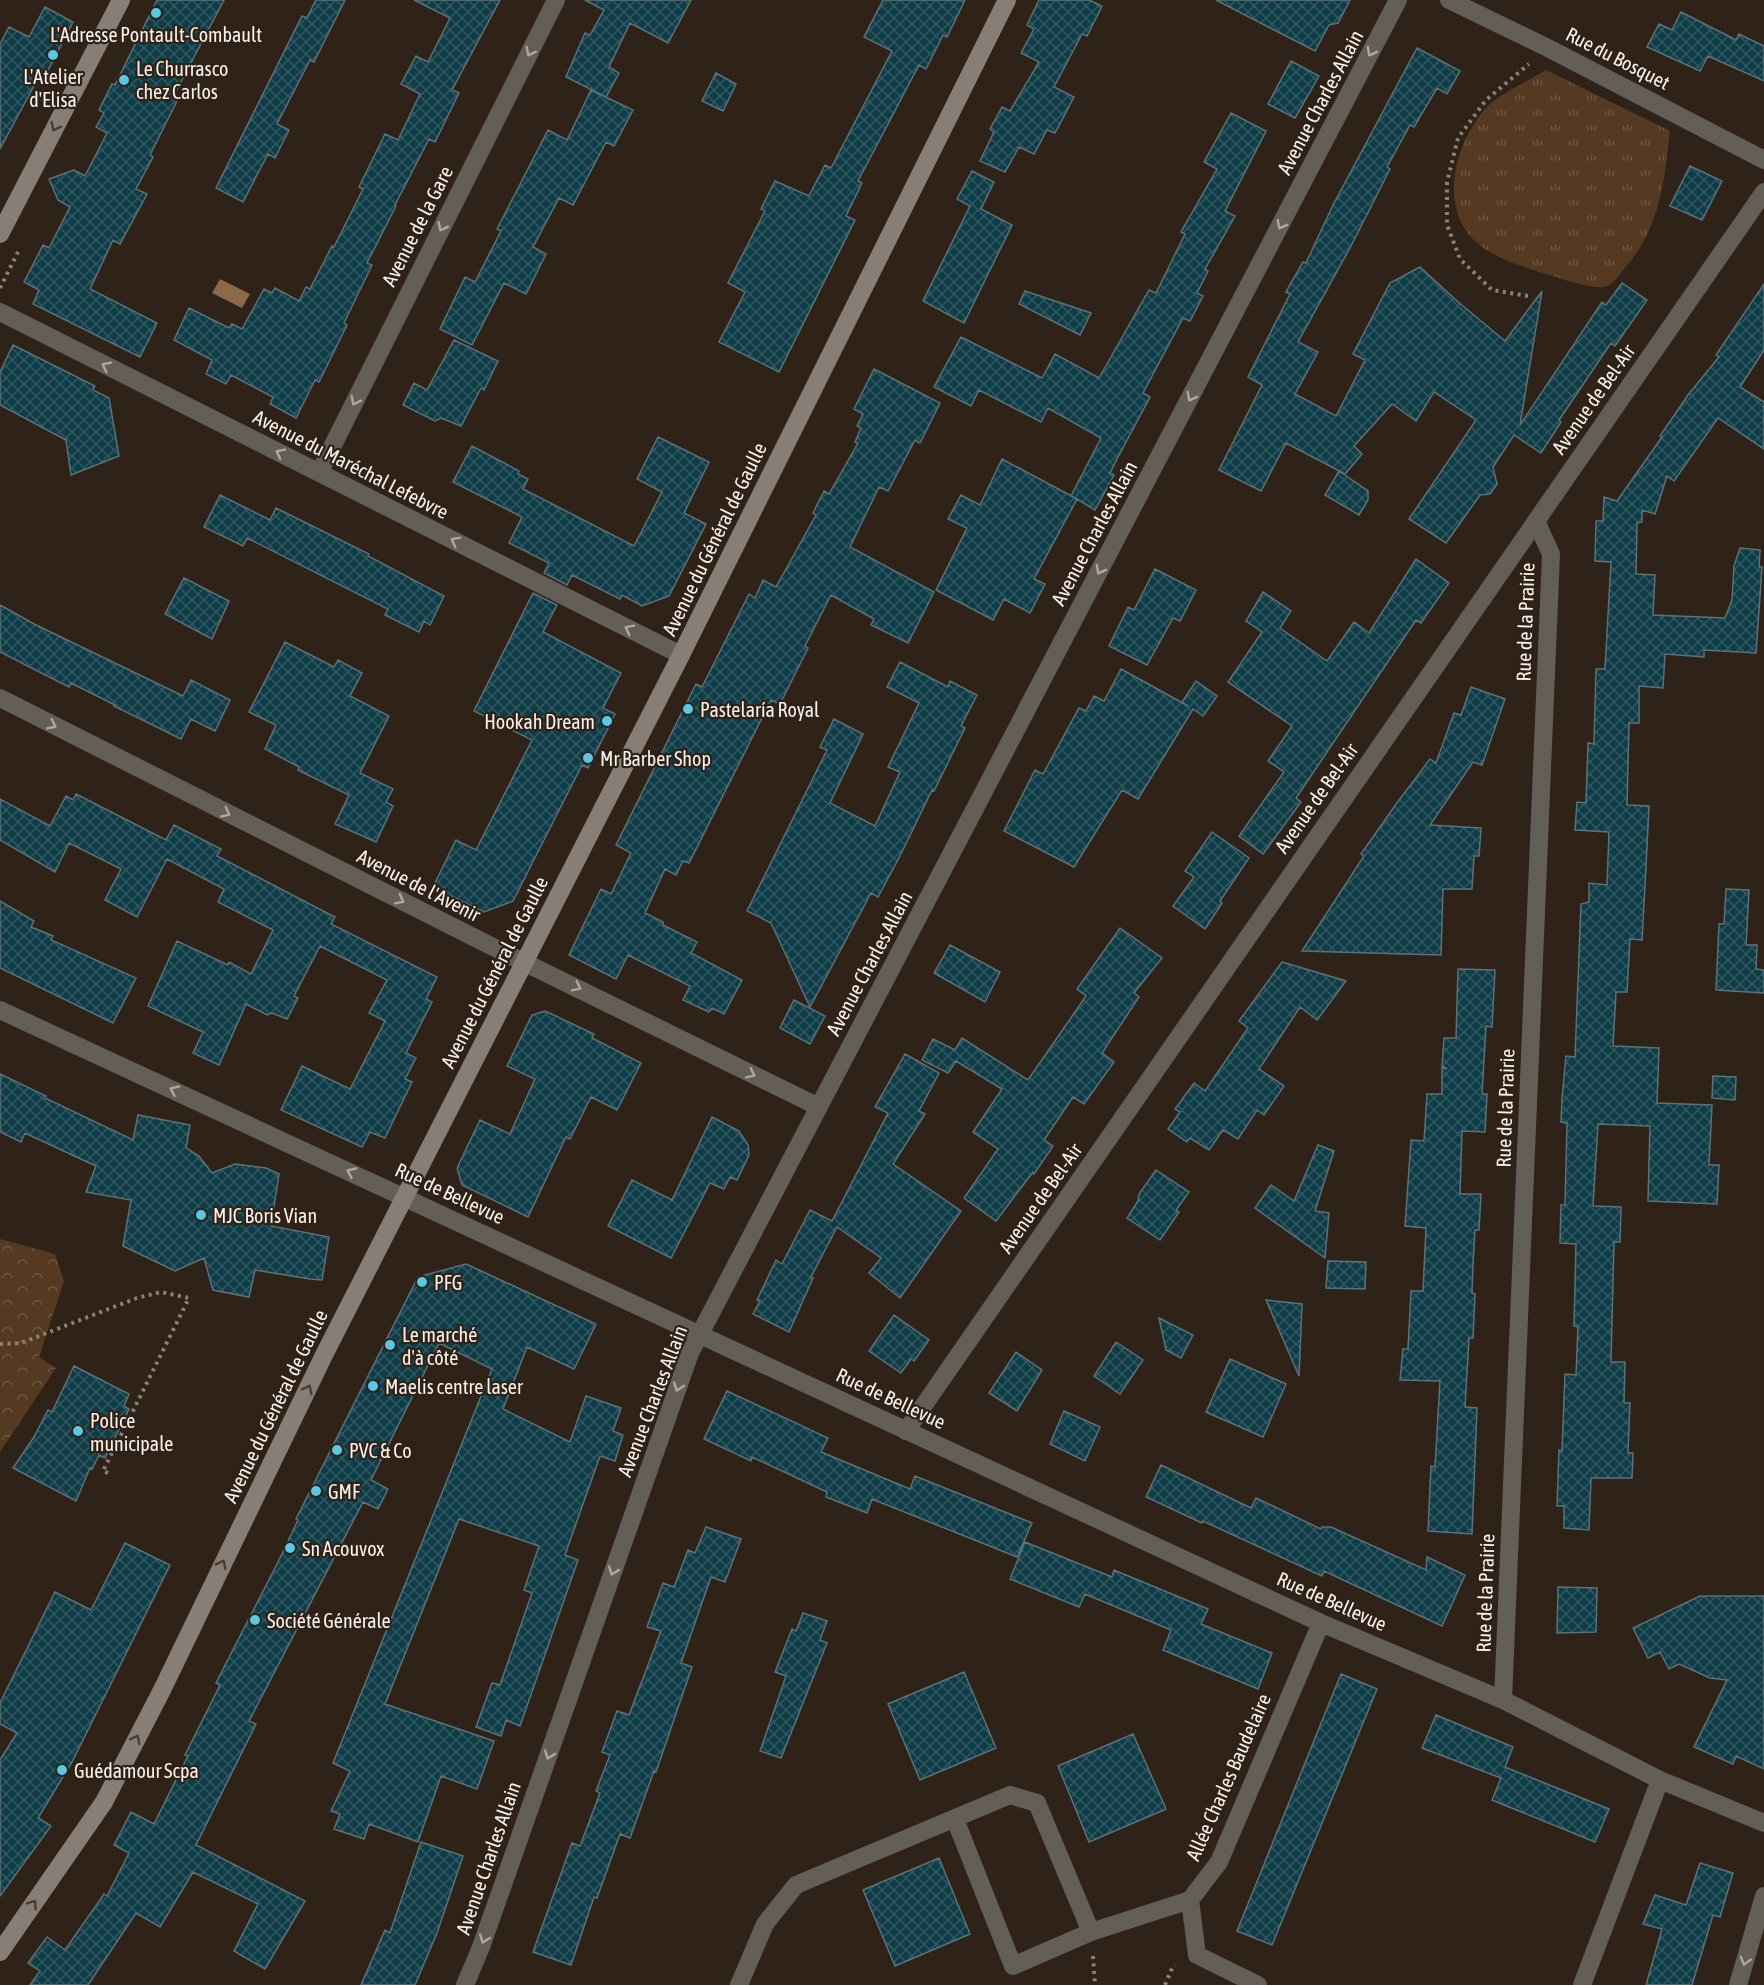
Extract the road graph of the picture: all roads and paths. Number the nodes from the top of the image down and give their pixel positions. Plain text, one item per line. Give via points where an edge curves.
1 (556, 0) edge
2 (1007, 0) edge
3 (1398, 0) edge
4 (1449, 0) edge
5 (117, 1) edge
6 (1548, 48) junction
7 (1764, 160) edge
8 (1764, 192) edge
9 (0, 234) edge
10 (1528, 296) dead end
11 (0, 312) edge
12 (319, 473) junction
13 (1536, 521) junction
14 (681, 655) junction
15 (0, 698) edge
16 (524, 961) junction
17 (0, 1010) edge
18 (819, 1107) junction
19 (404, 1196) junction
20 (701, 1334) junction
21 (0, 1344) edge
22 (119, 1417) dead end
23 (128, 1421) junction
24 (906, 1431) junction
25 (108, 1473) dead end
26 (1321, 1623) junction
27 (1503, 1700) junction
28 (1660, 1780) junction
29 (955, 1820) junction
30 (1764, 1823) edge
31 (1764, 1896) edge
32 (1190, 1900) junction
33 (1091, 1932) junction
34 (0, 1952) edge
35 (465, 1985) edge
36 (739, 1985) edge
37 (1258, 1985) edge
38 (1582, 1985) edge
39 (1738, 1985) edge

1 -> 12 street, Avenue de la Gare
2 - 14 street, Avenue du Général de Gaulle
3 -> 18 street, Avenue Charles Allain
4 - 6 street, Rue du Bosquet
5 -> 9 street
6 - 7 street, Rue du Bosquet
6 - 10 path via 1486,100 1458,138 1447,182 1447,225 1460,259 1492,290
8 - 13 street, Avenue de Bel-Air
12 -> 11 street, Avenue du Maréchal Lefebvre
14 -> 12 street, Avenue du Maréchal Lefebvre
13 - 24 street, Avenue de Bel-Air
13 - 27 street, Rue de la Prairie via 1551,554
14 - 16 street, Avenue du Général de Gaulle
15 -> 16 street, Avenue de l'Avenir
16 -> 18 street, Avenue de l'Avenir
16 - 19 street, Avenue du Général de Gaulle
19 -> 17 street, Rue de Bellevue
18 - 20 street, Avenue Charles Allain
19 - 20 street, Rue de Bellevue
34 -> 19 street, Avenue du Général de Gaulle via 104,1802
20 - 24 street, Rue de Bellevue
20 -> 35 street, Avenue Charles Allain via 690,1353
21 - 23 path via 21,1343 136,1298 161,1292 189,1298
22 - 23 path
23 - 25 path via 103,1471
24 - 26 street, Rue de Bellevue
26 - 27 street, Rue de Bellevue
26 - 32 street, Allée Charles Baudelaire via 1219,1862
27 - 28 street, Rue de Bellevue
28 - 30 street, Rue de Bellevue
28 - 38 street
29 - 33 street via 1010,1795 1037,1803
29 - 33 street via 1013,1965
29 - 36 street via 796,1885 765,1924
31 -> 39 street
32 - 33 street
32 - 37 street via 1197,1955

